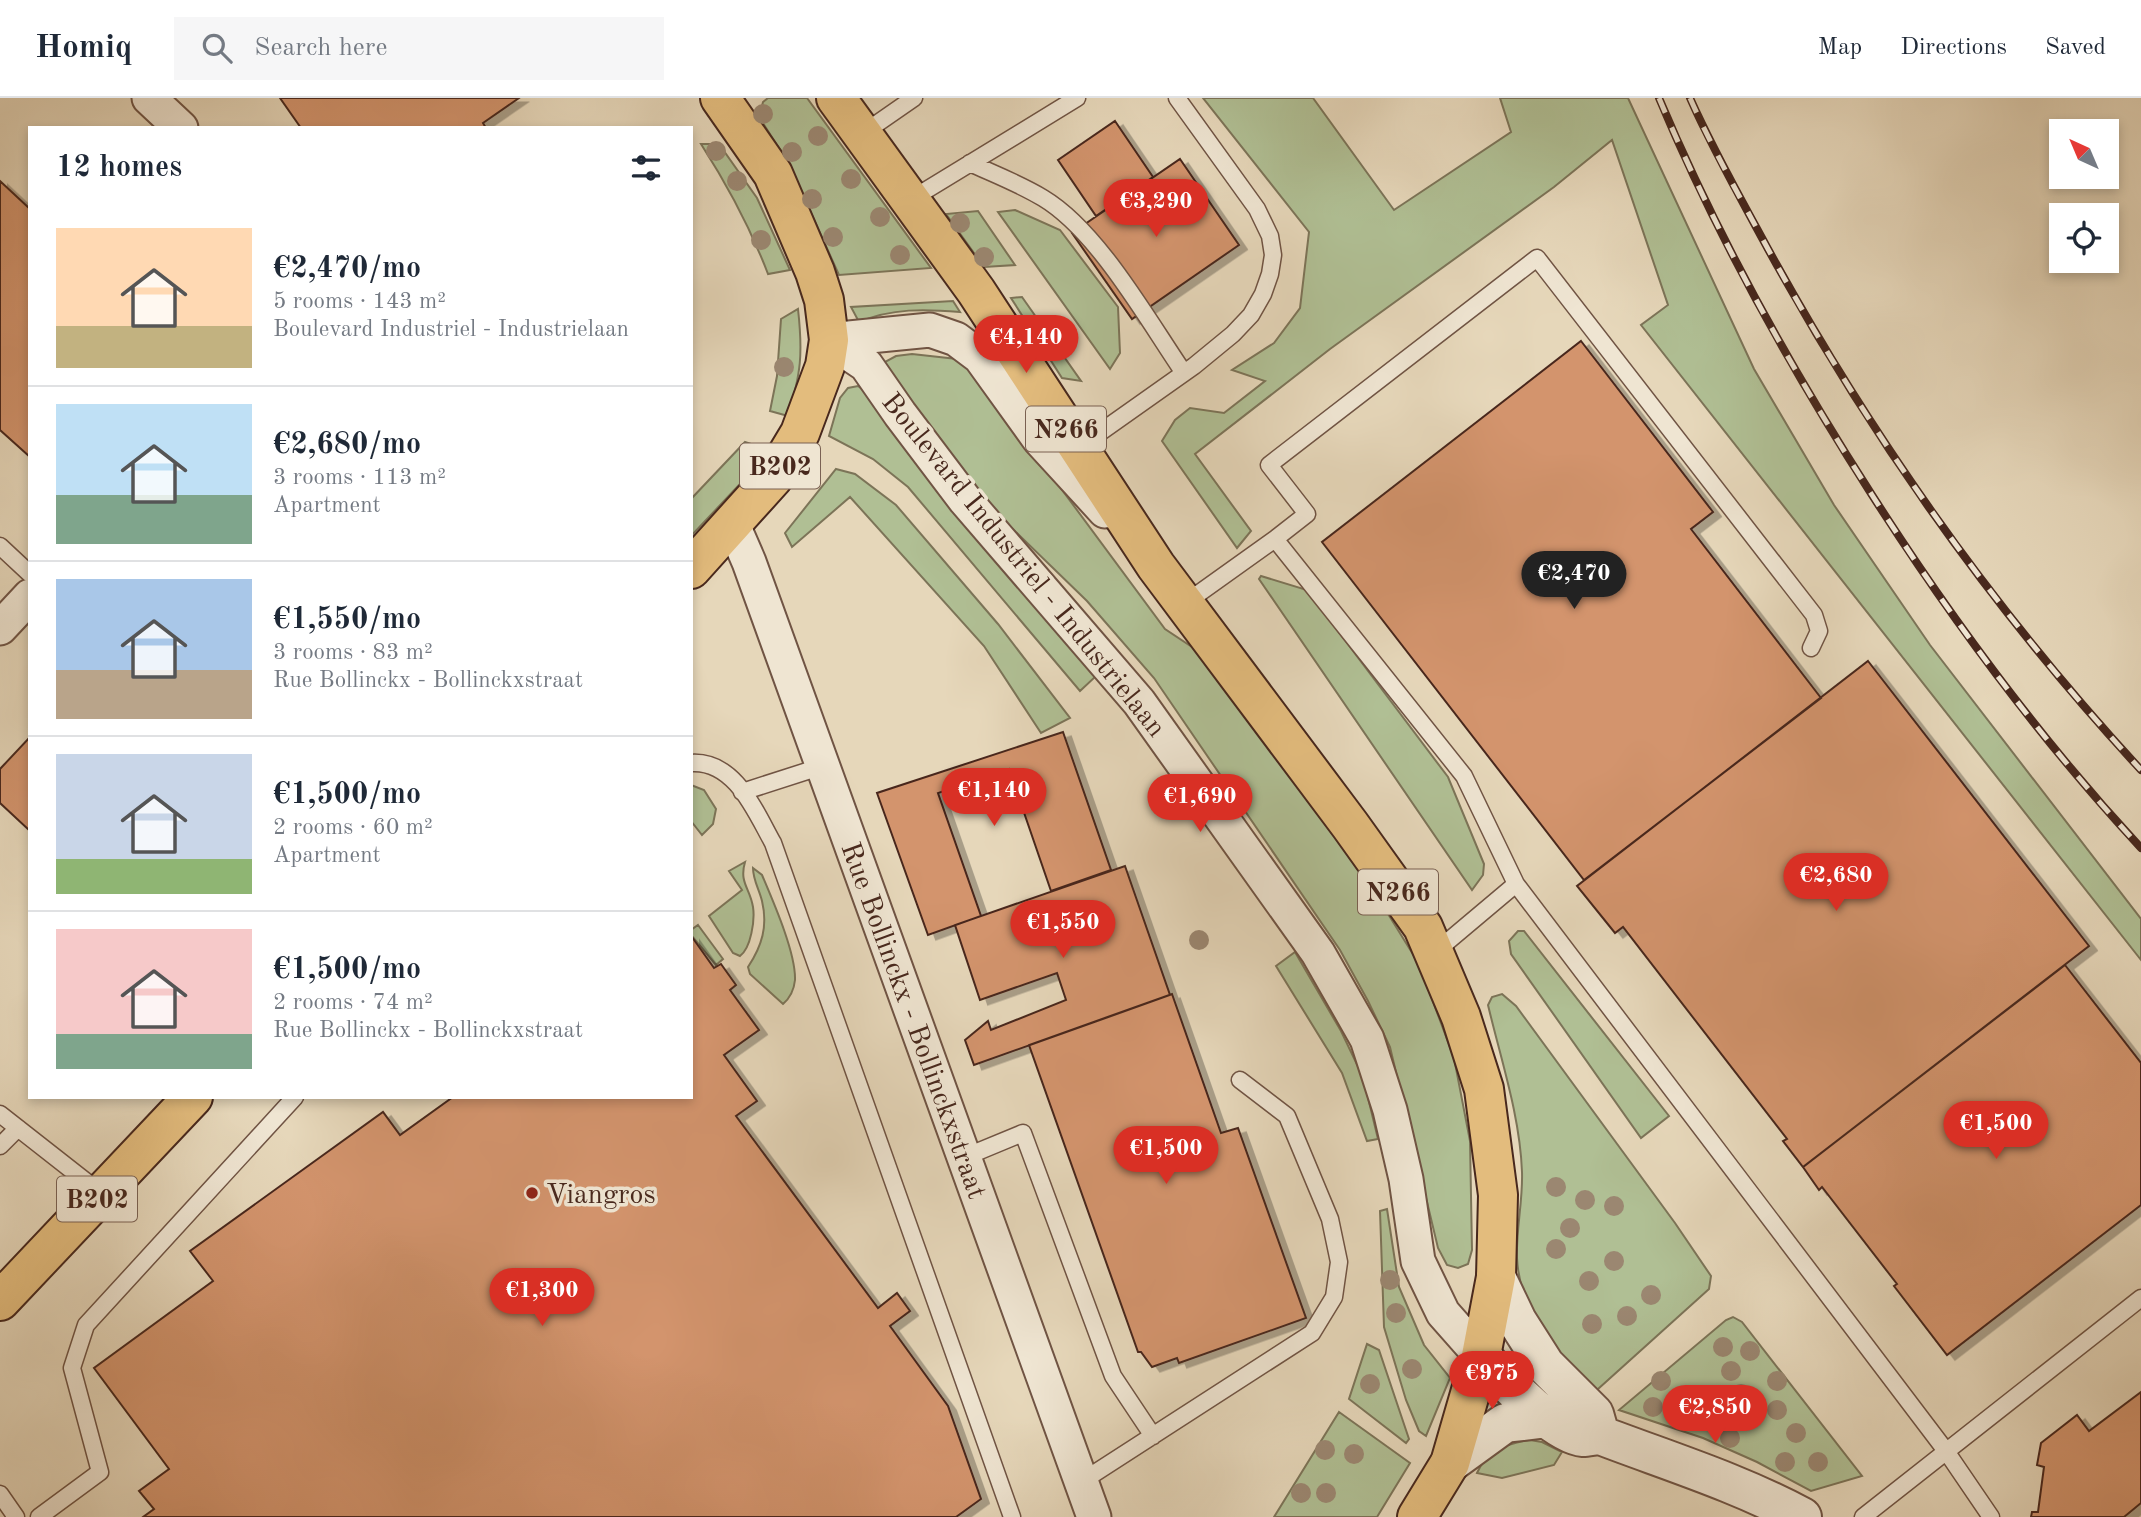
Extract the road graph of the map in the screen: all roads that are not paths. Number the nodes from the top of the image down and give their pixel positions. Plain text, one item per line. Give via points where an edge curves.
1 (149, 98) edge
2 (836, 98) edge
3 (914, 98) edge
4 (1077, 98) edge
5 (1177, 98) edge
6 (723, 99) edge
7 (179, 126) edge
8 (862, 134) junction
9 (970, 163) junction
10 (910, 200) junction
11 (828, 340) junction
12 (1184, 373) junction
13 (1078, 448) junction
14 (733, 524) junction
15 (1275, 539) junction
16 (0, 546) edge
17 (1156, 566) junction
18 (693, 567) edge
19 (28, 572) edge
20 (28, 598) edge
21 (1184, 604) junction
22 (0, 628) edge
23 (1811, 648) dead end
24 (693, 763) edge
25 (823, 766) junction
26 (742, 792) junction
27 (1516, 884) junction
28 (1434, 953) junction
29 (1240, 1080) dead end
30 (191, 1099) edge
31 (293, 1099) edge
32 (0, 1114) edge
33 (18, 1128) junction
34 (0, 1146) edge
35 (965, 1157) junction
36 (102, 1194) junction
37 (1496, 1277) junction
38 (2141, 1298) edge
39 (0, 1301) edge
40 (1481, 1356) junction
41 (1548, 1418) junction
42 (1600, 1435) junction
43 (1153, 1436) junction
44 (1946, 1451) junction
45 (1450, 1463) junction
46 (1081, 1482) junction
47 (0, 1494) edge
48 (16, 1517) edge
49 (39, 1517) edge
50 (1012, 1517) edge
51 (1094, 1517) edge
52 (1417, 1517) edge
53 (1802, 1517) edge
54 (1863, 1517) edge
55 (1991, 1517) edge

1 - 7 street
2 - 8 highway, N266
3 - 8 lane
4 - 9 lane
5 - 12 lane via 1257,209 1273,255 1263,294 1251,314
6 - 11 highway via 773,174 816,272
8 - 10 highway, N266
9 - 10 lane
9 - 12 lane via 1044,198 1074,223 1110,265
10 - 13 highway, N266
11 - 14 highway, B202 via 825,366 800,433 773,478
11 - 17 street, N266 via 930,330 956,339 980,357 1039,439
11 - 40 street, Boulevard Industriel - Industrielaan via 866,365 965,500 1139,702 1318,953 1367,1039 1406,1179 1418,1261 1443,1313
12 - 13 lane
13 - 17 highway, N266
14 - 18 highway, B202
14 - 25 street, Rue Bollinckx - Bollinckxstraat
15 - 21 lane
15 - 23 lane via 1307,514 1269,465 1537,258 1814,615 1819,631
15 - 27 lane via 1464,776
16 - 19 lane
17 - 21 highway, N266
20 - 22 street
21 - 28 highway, N266 via 1350,825 1423,927
24 - 26 lane via 721,769
25 - 26 lane
25 - 35 street, Rue Bollinckx - Bollinckxstraat
26 - 50 lane via 773,843
27 - 28 lane
27 - 44 lane
28 - 37 highway, N266 via 1484,1089 1498,1195
29 - 43 lane via 1287,1116 1330,1219 1339,1262 1334,1297 1312,1333
30 - 36 highway, B202
31 - 49 lane via 86,1325 72,1368 100,1472
32 - 33 lane
33 - 34 lane
33 - 36 lane
35 - 43 lane via 1023,1133 1113,1376
35 - 46 street, Rue Bollinckx - Bollinckxstraat
36 - 39 highway, B202
37 - 40 highway
37 - 42 street, N266 via 1545,1365 1594,1414
38 - 44 lane
40 - 41 street, Boulevard Industriel - Industrielaan
40 - 45 highway
41 - 42 street, Boulevard Industriel - Industrielaan via 1581,1437
41 - 45 street via 1505,1423
42 - 53 street, Boulevard Industriel - Industrielaan via 1724,1479
43 - 46 lane
44 - 54 lane
44 - 55 lane
45 - 52 highway
46 - 51 street, Rue Bollinckx - Bollinckxstraat
47 - 48 lane

